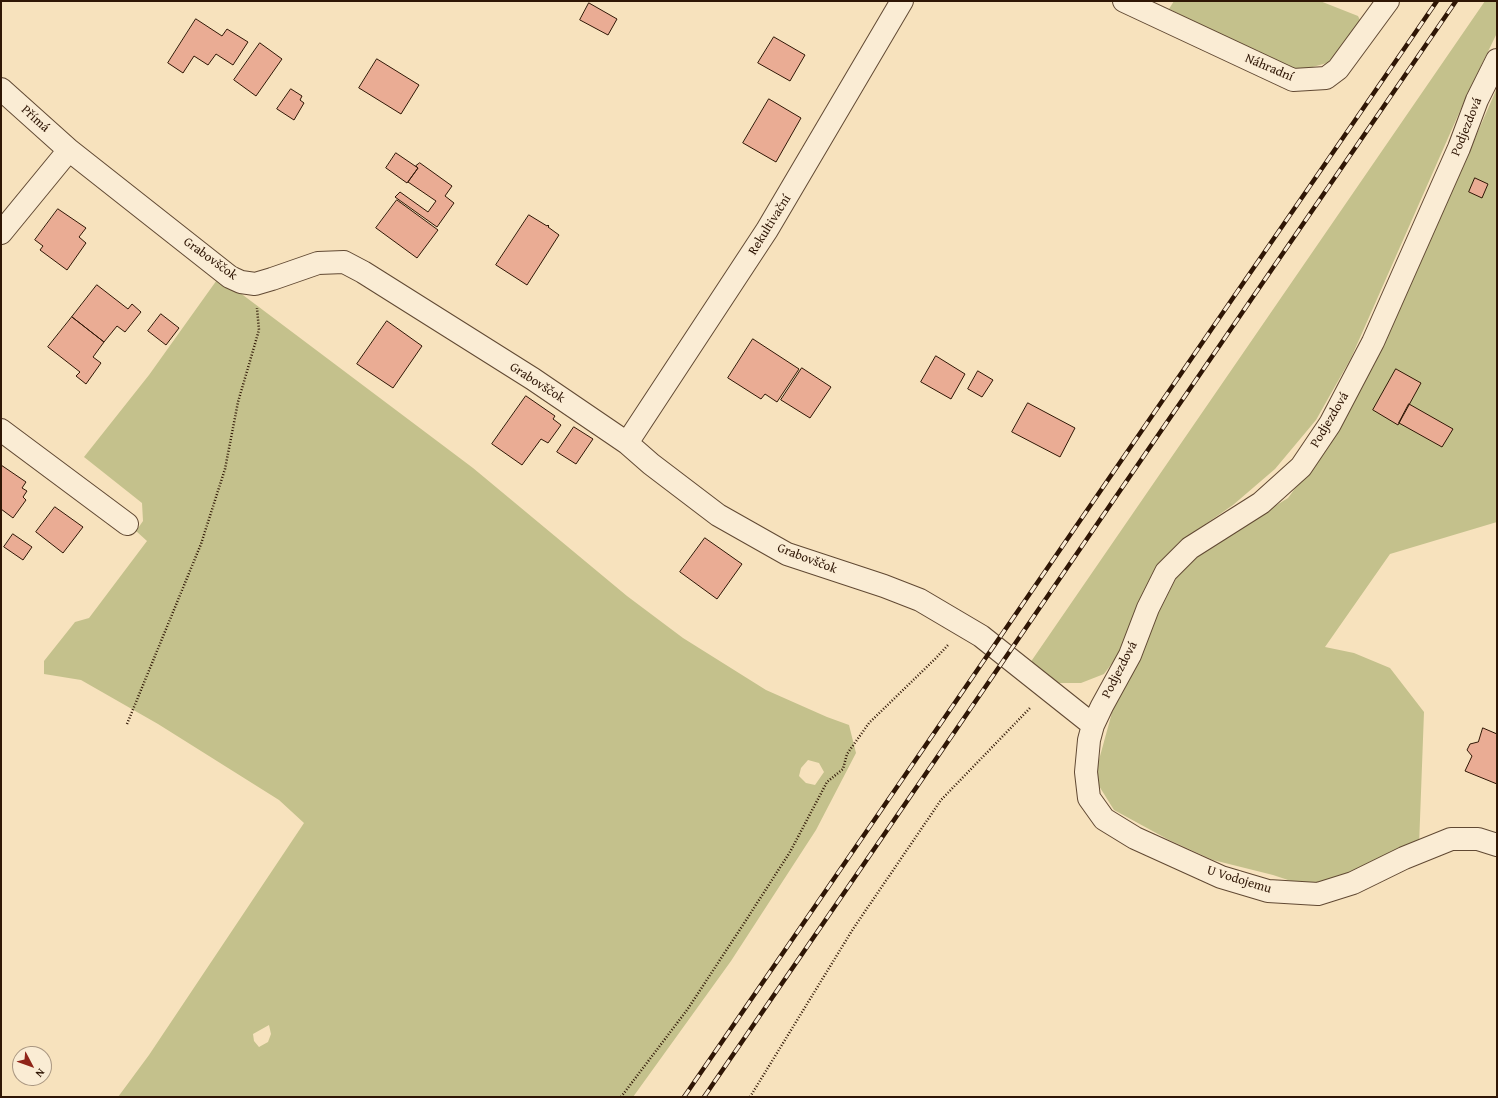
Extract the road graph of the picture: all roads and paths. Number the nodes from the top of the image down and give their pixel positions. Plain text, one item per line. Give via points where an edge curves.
1 (902, 1) edge
2 (1124, 1) edge
3 (1388, 1) edge
4 (1497, 60) edge
5 (1, 89) edge
6 (69, 150) junction
7 (1, 233) edge
8 (255, 284) junction
9 (1, 430) edge
10 (627, 443) junction
11 (127, 524) dead end
12 (965, 626) junction
13 (1048, 690) junction
14 (127, 724) dead end
15 (1093, 725) junction
16 (1497, 845) edge
17 (622, 1097) edge
18 (750, 1097) edge

1 - 10 street, Rekultivační via 768,230
2 - 3 street, Náhradní via 1293,80 1326,78 1338,69
4 - 15 street, Podjezdová via 1477,100 1459,148 1373,342 1330,424 1301,467 1260,503 1190,548 1166,572 1148,608 1130,655
5 - 6 street, Přímá
6 - 7 street
6 - 8 street, Grabovščok via 230,277
8 - 10 street, Grabovščok via 318,263 344,262 404,297
8 - 14 path via 259,330 238,402 225,469 201,544
9 - 11 street
10 - 12 street, Grabovščok via 718,515 787,554 920,600
12 - 13 street, Grabovščok
12 - 17 path via 869,723 846,754 843,768 827,782 790,852 724,954 687,1010
13 - 15 street, Grabovščok
13 - 18 path via 941,800 853,929
15 - 16 street, U Vodojemu via 1086,772 1089,798 1104,819 1135,838 1221,877 1268,891 1318,894 1354,883 1404,858 1451,839 1478,839

